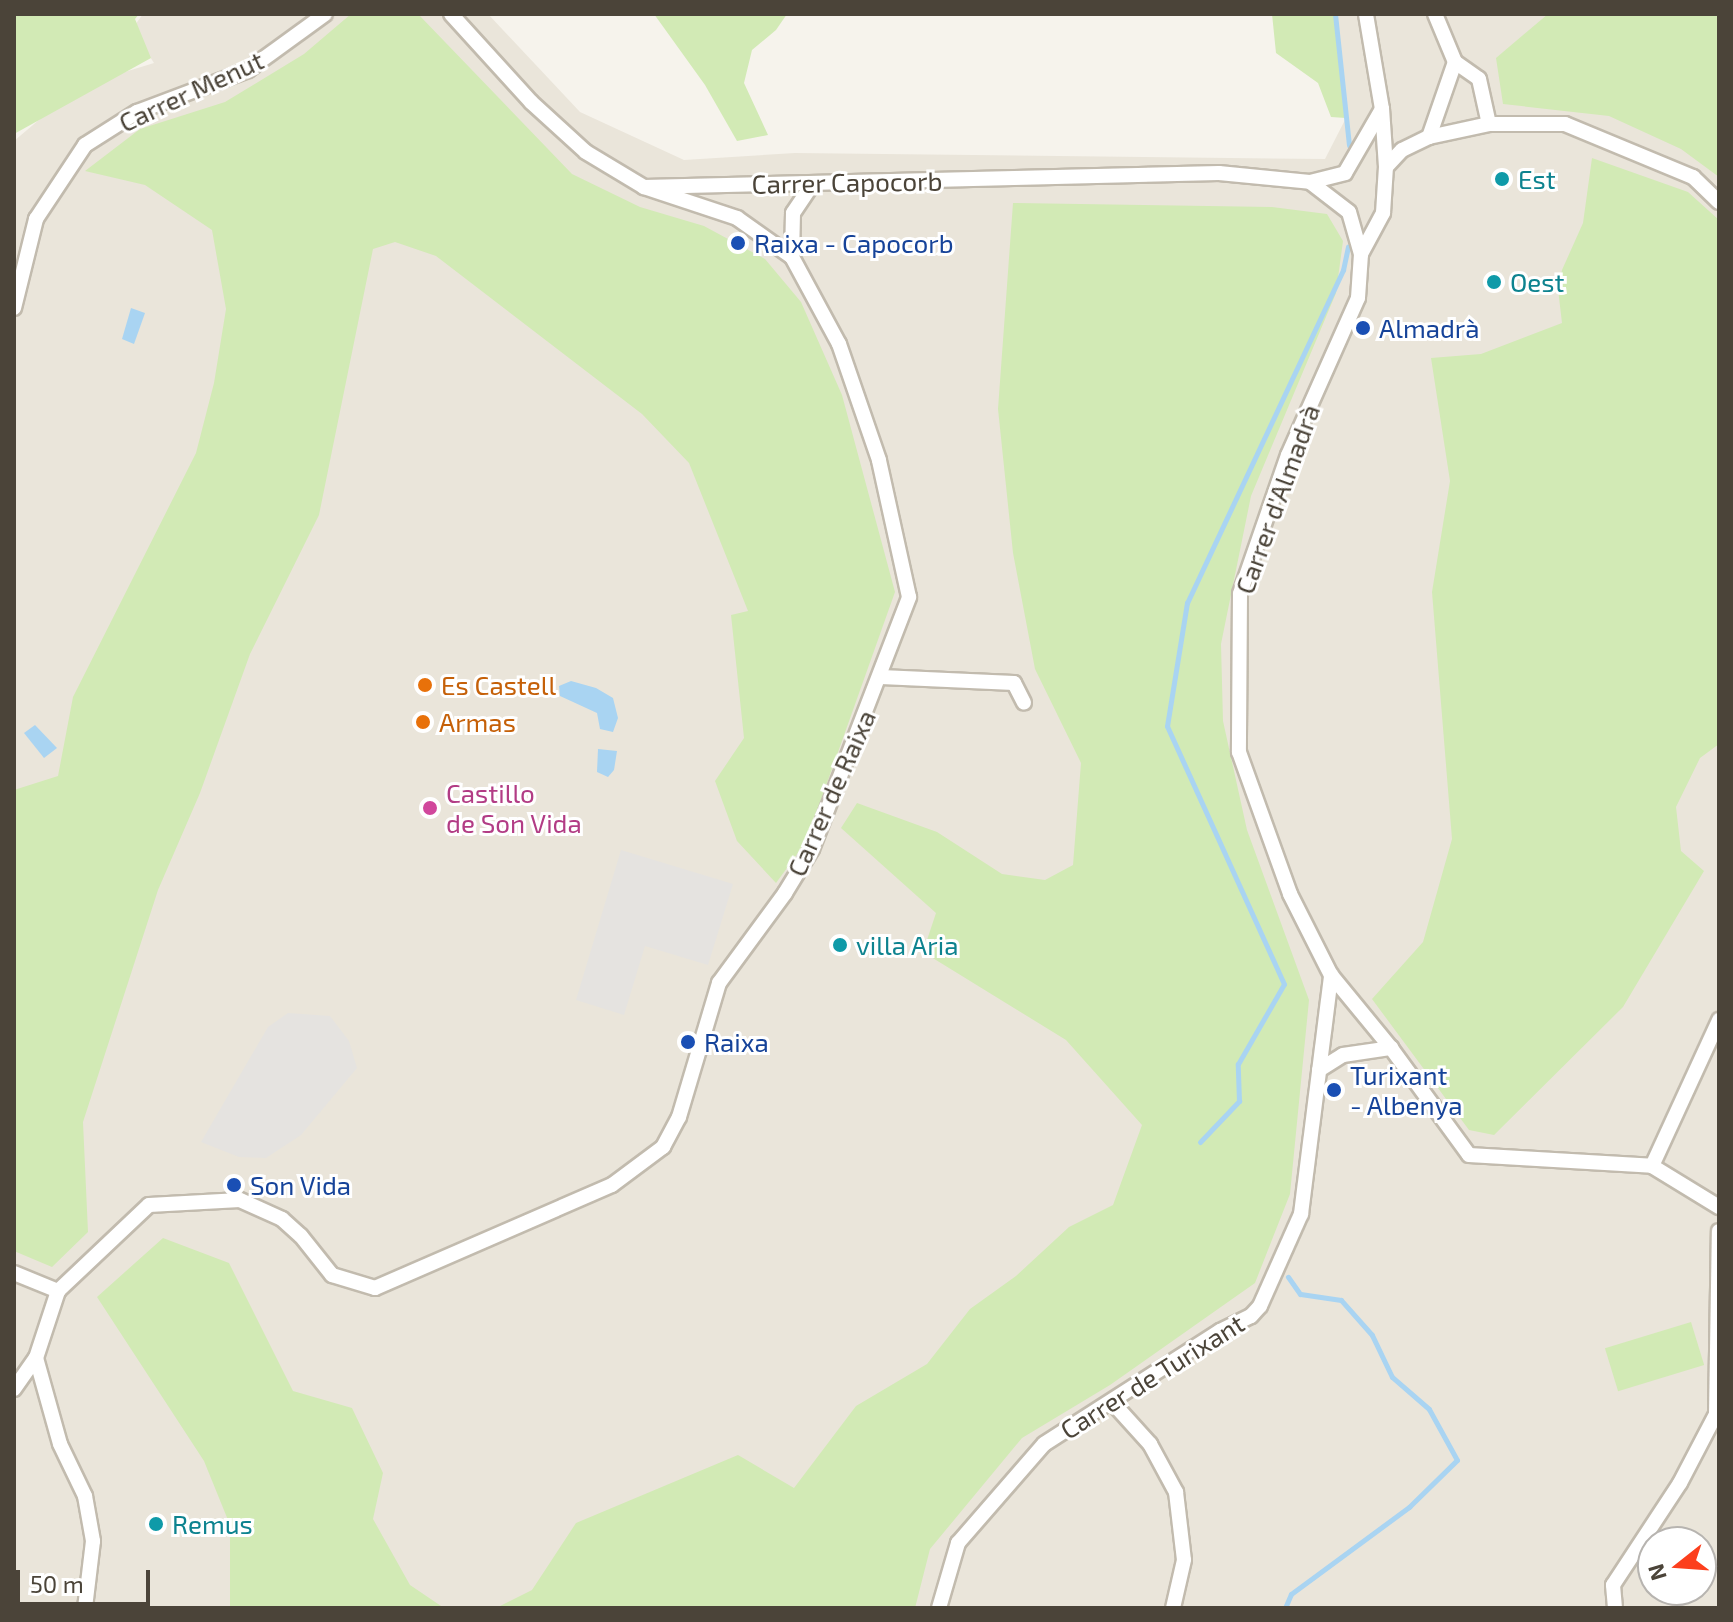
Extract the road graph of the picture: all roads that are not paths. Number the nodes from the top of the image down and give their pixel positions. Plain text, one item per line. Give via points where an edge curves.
1 (325, 14) edge
2 (451, 14) edge
3 (1366, 14) edge
4 (1435, 14) edge
5 (1455, 62) junction
6 (1382, 109) junction
7 (1489, 124) junction
8 (1429, 137) junction
9 (1386, 167) junction
10 (1310, 182) junction
11 (813, 183) junction
12 (644, 187) junction
13 (1719, 202) edge
14 (1361, 254) junction
15 (792, 257) junction
16 (14, 308) edge
17 (881, 677) junction
18 (1024, 703) dead end
19 (1331, 975) junction
20 (1719, 1020) edge
21 (1391, 1048) junction
22 (1319, 1070) junction
23 (1652, 1166) junction
24 (1719, 1207) edge
25 (1719, 1231) edge
26 (14, 1273) edge
27 (58, 1291) junction
28 (36, 1358) junction
29 (14, 1389) edge
30 (1112, 1402) junction
31 (85, 1608) edge
32 (939, 1608) edge
33 (1173, 1608) edge
34 (1615, 1608) edge

1 - 16 street, Carrer Menut via 248,70 137,112 85,145 36,219
2 - 12 street via 531,102 586,152
3 - 6 street
4 - 5 street
5 - 7 street via 1479,79
5 - 8 street
6 - 9 street
6 - 10 street via 1345,173
7 - 8 street
7 - 13 street via 1565,124 1693,177
8 - 9 street via 1402,150
9 - 14 street via 1383,213
10 - 11 street, Carrer Capocorb via 1219,173
10 - 14 street via 1349,212
11 - 12 street, Carrer Capocorb
11 - 15 street, Carrer de Raixa via 793,213
12 - 15 street, Carrer de Raixa via 737,218
14 - 19 street, Carrer d'Almadrà via 1358,298 1288,455 1240,594 1239,752 1290,894
15 - 17 street, Carrer de Raixa via 839,344 879,460 909,597
17 - 18 street via 1014,683
17 - 27 street, Carrer de Raixa via 812,849 719,983 679,1117 663,1147 612,1185 375,1288 332,1275 282,1219 240,1200 149,1205
19 - 21 street, Carrer d'Almadrà
19 - 22 street, Carrer de Turixant
20 - 23 street
21 - 22 street via 1343,1055
21 - 23 street, Carrer d'Almadrà via 1469,1155
22 - 30 street, Carrer de Turixant via 1301,1214 1260,1306
23 - 24 street
25 - 34 street via 1716,1414 1680,1483 1613,1585
26 - 27 street
27 - 28 street
28 - 29 street
28 - 31 street via 60,1444 85,1496 93,1541
30 - 32 street, Carrer de Turixant via 1044,1444 958,1543
30 - 33 street via 1150,1444 1176,1492 1184,1560

